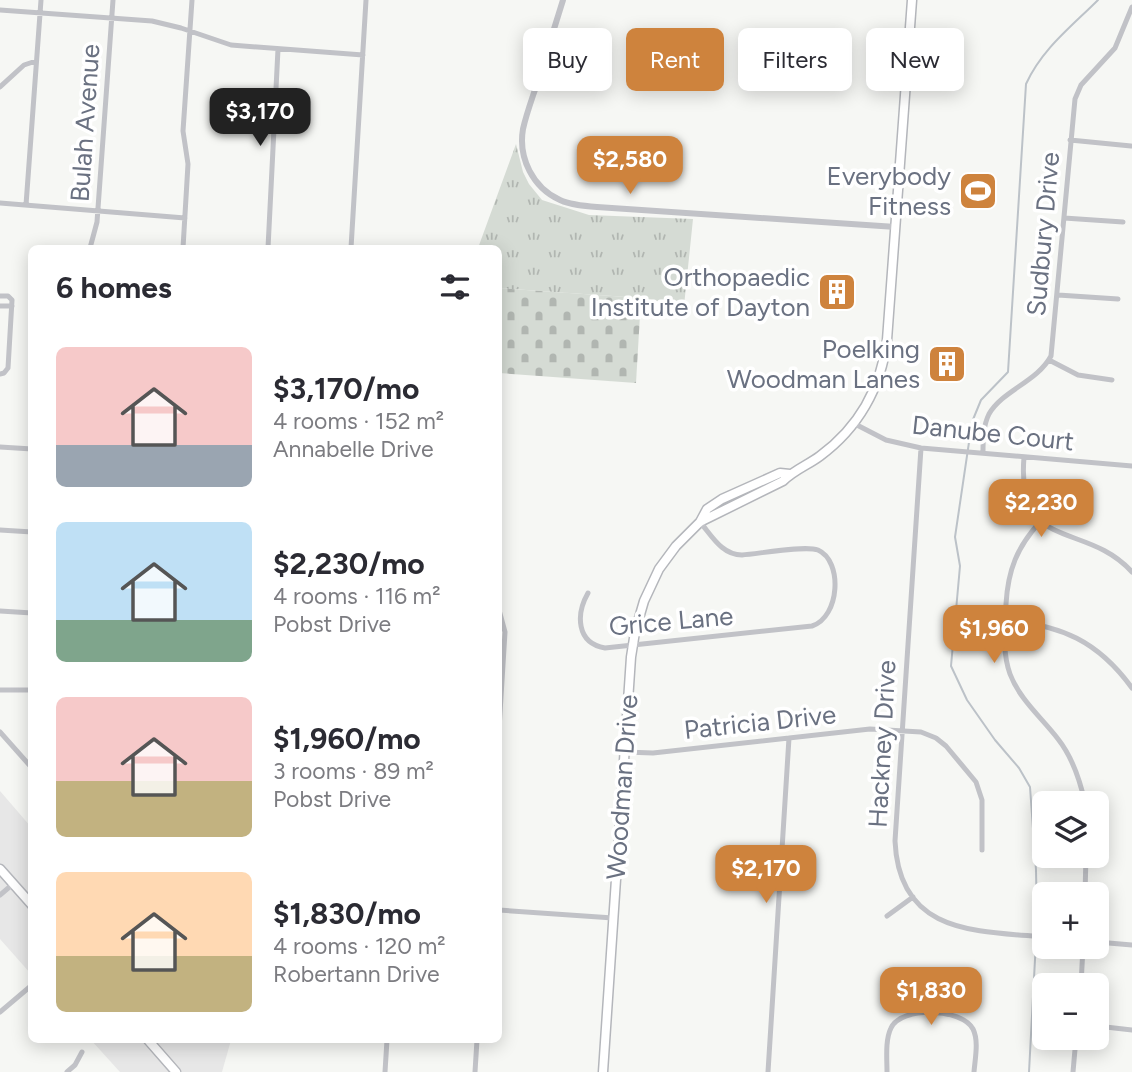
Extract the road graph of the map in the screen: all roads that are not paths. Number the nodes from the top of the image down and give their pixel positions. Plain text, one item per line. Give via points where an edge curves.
1 (41, 0) edge
2 (113, 0) edge
3 (192, 0) edge
4 (366, 0) edge
5 (563, 0) edge
6 (912, 0) edge
7 (1132, 7) edge
8 (0, 10) edge
9 (40, 13) junction
10 (112, 18) junction
11 (189, 31) junction
12 (278, 49) junction
13 (363, 55) junction
14 (36, 61) junction
15 (0, 88) edge
16 (1070, 140) junction
17 (1131, 146) edge
18 (0, 203) edge
19 (26, 205) junction
20 (97, 212) junction
21 (185, 218) junction
22 (1064, 218) junction
23 (1123, 222) dead end
24 (896, 227) junction
25 (91, 245) edge
26 (183, 245) edge
27 (268, 245) edge
28 (351, 245) edge
29 (1058, 295) junction
30 (0, 296) edge
31 (1118, 299) dead end
32 (0, 306) edge
33 (12, 306) junction
34 (1049, 360) junction
35 (0, 374) edge
36 (1112, 380) dead end
37 (855, 424) junction
38 (0, 447) edge
39 (921, 448) junction
40 (28, 449) edge
41 (983, 453) junction
42 (1024, 457) junction
43 (1132, 466) edge
44 (700, 522) junction
45 (1041, 522) junction
46 (0, 530) edge
47 (28, 532) edge
48 (1132, 572) edge
49 (588, 593) dead end
50 (0, 611) edge
51 (28, 613) edge
52 (1005, 620) junction
53 (502, 621) edge
54 (632, 646) junction
55 (502, 680) edge
56 (1132, 688) edge
57 (0, 690) edge
58 (28, 690) edge
59 (901, 729) junction
60 (0, 732) edge
61 (789, 737) junction
62 (625, 752) junction
63 (28, 764) edge
64 (1082, 791) edge
65 (982, 849) dead end
66 (0, 869) edge
67 (13, 884) junction
68 (0, 895) edge
69 (913, 897) junction
70 (28, 901) edge
71 (502, 911) edge
72 (887, 916) dead end
73 (613, 918) junction
74 (1032, 936) edge
75 (1109, 943) edge
76 (1132, 945) edge
77 (28, 988) edge
78 (0, 1012) edge
79 (1109, 1027) edge
80 (1132, 1030) edge
81 (151, 1043) edge
82 (387, 1043) edge
83 (477, 1043) edge
84 (1075, 1050) edge
85 (82, 1052) dead end
86 (67, 1072) edge
87 (176, 1072) edge
88 (385, 1072) edge
89 (475, 1072) edge
90 (603, 1072) edge
91 (768, 1072) edge
92 (887, 1072) edge
93 (974, 1072) edge
94 (1073, 1072) edge

1 - 9 street
2 - 10 street, Bulah Avenue
3 - 11 street
4 - 13 street
5 - 24 street via 522,138 530,172 553,197 597,207
6 - 24 main road, Woodman Drive
7 - 16 street, Sudbury Drive via 1115,48 1077,92
8 - 9 street
9 - 10 street
9 - 14 street
10 - 11 street via 152,21
10 - 20 street, Bulah Avenue
11 - 12 street via 231,45
11 - 21 street via 183,131 188,164
12 - 13 street
12 - 27 street
13 - 28 street
14 - 15 street via 24,65
14 - 19 street
16 - 17 street
16 - 22 street, Sudbury Drive
18 - 19 street
19 - 20 street
20 - 21 street
20 - 25 street, Bulah Avenue
21 - 26 street
22 - 23 street
22 - 29 street, Sudbury Drive
24 - 37 main road, Woodman Drive via 886,354
29 - 31 street
29 - 34 street, Sudbury Drive
30 - 33 street via 11,298
32 - 33 street
33 - 35 street via 8,368
34 - 36 street via 1078,375
34 - 41 street via 990,413
37 - 39 street, Danube Court via 886,440
37 - 44 main road, Woodman Drive via 821,456 790,474 780,473 722,499 707,509
38 - 40 street
39 - 41 street, Danube Court
39 - 59 street, Hackney Drive
41 - 42 street, Danube Court
42 - 43 street, Danube Court
42 - 45 street via 1024,490
44 - 54 main road, Woodman Drive via 676,545 650,586
44 - 54 street, Grice Lane via 732,554 809,548 825,554 834,570 826,618 812,626
45 - 48 street via 1056,533 1107,551
45 - 52 street via 1019,548 1011,567
46 - 47 street
49 - 54 street, Grice Lane via 580,615 586,639 605,648
50 - 51 street
52 - 56 street via 1046,625 1073,635 1103,656
52 - 64 street via 1010,675 1024,700 1067,752
53 - 55 street
54 - 62 main road, Woodman Drive
57 - 58 street
59 - 61 street, Patricia Drive
59 - 65 street, Patricia Drive via 936,738 972,774 982,800
59 - 69 street, Hackney Drive via 895,851
60 - 63 street
61 - 62 street, Patricia Drive via 653,753
61 - 91 street
62 - 73 main road, Woodman Drive
66 - 67 main road
67 - 68 street
67 - 70 main road
69 - 72 street
69 - 74 street, Hackney Drive via 929,913 956,927
71 - 73 street
73 - 90 main road, Woodman Drive
75 - 76 street
77 - 78 street
79 - 80 street
81 - 87 main road
82 - 88 street
83 - 89 street
84 - 94 street
85 - 86 street
92 - 93 street via 890,1031 900,1017 913,1013 955,1015 968,1022 976,1037

